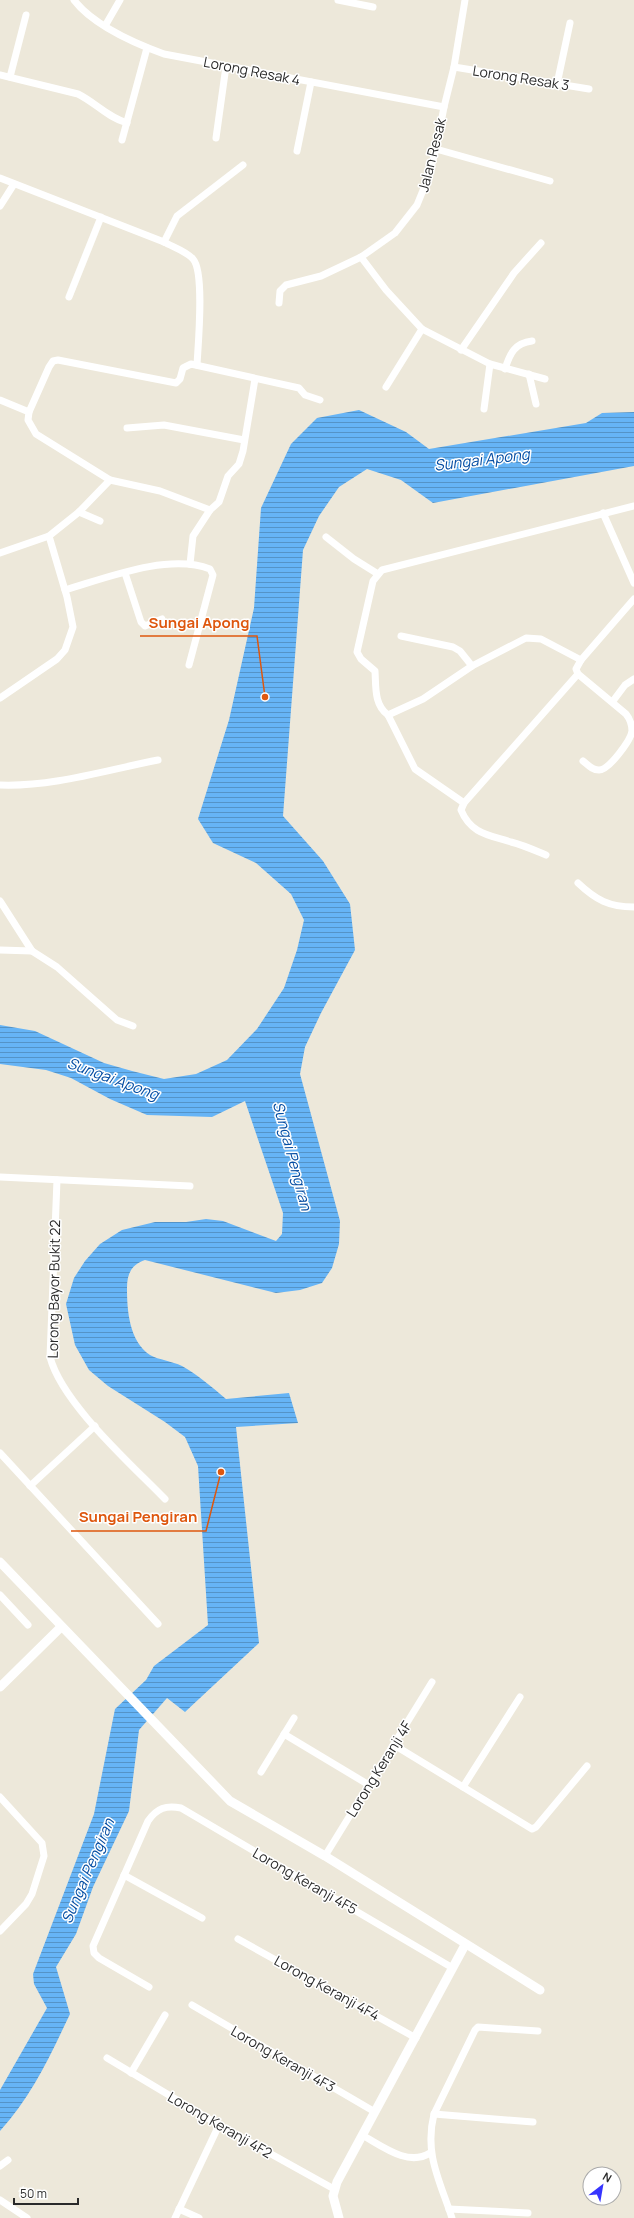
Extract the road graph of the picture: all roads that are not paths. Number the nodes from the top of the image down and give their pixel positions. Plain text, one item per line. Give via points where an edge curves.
1 (74, 0) edge
2 (120, 0) edge
3 (338, 0) edge
4 (465, 0) edge
5 (373, 7) dead end
6 (26, 15) dead end
7 (570, 23) dead end
8 (105, 26) junction
9 (147, 48) junction
10 (226, 66) junction
11 (454, 67) junction
12 (0, 74) edge
13 (10, 76) junction
14 (311, 82) junction
15 (557, 84) junction
16 (589, 89) dead end
17 (444, 107) junction
18 (127, 123) junction
19 (216, 138) dead end
20 (122, 140) dead end
21 (436, 149) junction
22 (297, 151) dead end
23 (243, 165) dead end
24 (0, 178) edge
25 (550, 181) dead end
26 (14, 184) junction
27 (0, 206) edge
28 (101, 217) junction
29 (164, 242) junction
30 (541, 243) dead end
31 (361, 257) junction
32 (69, 297) dead end
33 (279, 303) dead end
34 (422, 329) junction
35 (532, 341) dead end
36 (461, 350) junction
37 (490, 364) junction
38 (198, 365) junction
39 (505, 369) junction
40 (530, 374) junction
41 (254, 379) junction
42 (545, 379) dead end
43 (386, 387) dead end
44 (0, 400) edge
45 (320, 400) dead end
46 (536, 404) dead end
47 (484, 409) dead end
48 (29, 412) junction
49 (127, 428) dead end
50 (244, 440) junction
51 (110, 480) junction
52 (634, 506) edge
53 (210, 510) junction
54 (79, 512) junction
55 (603, 513) junction
56 (100, 521) dead end
57 (48, 536) junction
58 (326, 537) dead end
59 (0, 553) edge
60 (190, 564) junction
61 (124, 573) junction
62 (378, 574) junction
63 (634, 584) edge
64 (65, 590) junction
65 (634, 598) edge
66 (162, 619) dead end
67 (401, 636) dead end
68 (581, 660) junction
69 (189, 665) dead end
70 (472, 666) junction
71 (578, 674) junction
72 (634, 679) edge
73 (0, 698) edge
74 (612, 701) junction
75 (388, 716) junction
76 (158, 760) dead end
77 (583, 761) dead end
78 (0, 785) edge
79 (464, 803) junction
80 (546, 854) dead end
81 (578, 883) dead end
82 (0, 901) edge
83 (634, 907) edge
84 (0, 950) edge
85 (32, 951) junction
86 (133, 1026) dead end
87 (0, 1177) edge
88 (57, 1180) junction
89 (190, 1186) dead end
90 (95, 1426) junction
91 (0, 1453) edge
92 (30, 1486) junction
93 (165, 1499) dead end
94 (0, 1562) edge
95 (0, 1595) edge
96 (158, 1624) dead end
97 (28, 1625) dead end
98 (61, 1627) junction
99 (432, 1682) dead end
100 (0, 1687) edge
101 (520, 1697) dead end
102 (294, 1718) dead end
103 (284, 1734) junction
104 (394, 1745) junction
105 (587, 1766) dead end
106 (261, 1772) dead end
107 (369, 1785) junction
108 (463, 1787) junction
109 (0, 1797) edge
110 (325, 1856) junction
111 (124, 1875) junction
112 (202, 1918) dead end
113 (0, 1931) edge
114 (238, 1939) dead end
115 (465, 1945) junction
116 (451, 1967) junction
117 (149, 1987) dead end
118 (540, 1990) dead end
119 (192, 2005) dead end
120 (165, 2015) dead end
121 (538, 2031) dead end
122 (416, 2038) junction
123 (107, 2058) dead end
124 (132, 2073) junction
125 (375, 2112) junction
126 (434, 2114) junction
127 (533, 2122) dead end
128 (220, 2125) junction
129 (362, 2136) junction
130 (430, 2153) junction
131 (8, 2160) dead end
132 (0, 2166) edge
133 (334, 2189) junction
134 (0, 2200) edge
135 (179, 2209) junction
136 (449, 2209) junction
137 (528, 2213) dead end
138 (27, 2218) edge
139 (175, 2218) edge
140 (199, 2218) edge
141 (339, 2218) edge
142 (452, 2218) edge

1 - 8 street, Lorong Resak 4 via 80,8
2 - 8 street
3 - 5 street
4 - 11 street, Jalan Resak
6 - 13 street
7 - 15 street
8 - 9 street, Lorong Resak 4
9 - 10 street, Lorong Resak 4 via 164,54
9 - 18 street
10 - 14 street, Lorong Resak 4
10 - 19 street
11 - 15 street, Lorong Resak 3
11 - 17 street, Jalan Resak
12 - 13 street
13 - 18 street via 78,94 110,117
14 - 17 street, Lorong Resak 4
14 - 22 street
15 - 16 street, Lorong Resak 3
17 - 21 street, Jalan Resak
18 - 20 street
21 - 25 street
21 - 31 street, Jalan Resak via 423,193 406,221 396,233
23 - 29 street via 177,216
24 - 26 street
26 - 27 street
26 - 28 street
28 - 29 street
28 - 32 street
29 - 38 street via 189,254 197,266 200,288
30 - 36 street via 514,273
31 - 33 street, Jalan Resak via 321,276 286,285 280,291
31 - 34 street via 386,290
34 - 36 street
34 - 43 street
35 - 39 street via 516,346 509,355
36 - 37 street
37 - 39 street
37 - 47 street
38 - 41 street
38 - 48 street via 184,366 176,383 53,361
39 - 40 street
40 - 42 street
40 - 46 street
41 - 45 street via 299,388 305,395
41 - 50 street
44 - 48 street
48 - 51 street via 28,420 36,434
49 - 50 street via 164,425
50 - 53 street via 239,464 228,476 219,502
51 - 53 street via 160,492
51 - 54 street
52 - 55 street
53 - 60 street via 193,536
54 - 56 street
54 - 57 street
55 - 62 street via 382,570
55 - 63 street
57 - 59 street
57 - 64 street
58 - 62 street
60 - 61 street via 150,567
60 - 69 street via 210,569 213,575
61 - 64 street
61 - 66 street via 141,622 145,626
62 - 75 street via 373,581 357,652 375,671 378,701 382,711
64 - 73 street via 73,627 65,650 52,664
65 - 68 street
67 - 70 street via 453,647 460,651
68 - 70 street via 533,637 526,638
68 - 71 street via 576,670
70 - 75 street via 422,699
71 - 74 street
71 - 79 street
72 - 74 street
74 - 77 street via 626,714 631,722 632,732 608,766 600,770
75 - 79 street via 415,769
76 - 78 street via 62,780
79 - 80 street via 461,810 464,818 484,834
81 - 83 street via 613,907
82 - 85 street
84 - 85 street
85 - 86 street via 57,967 117,1020
87 - 88 street
88 - 89 street
88 - 90 street, Lorong Bayor Bukit 22 via 50,1357 62,1385
90 - 92 street
90 - 93 street, Lorong Bayor Bukit 22
91 - 92 street
92 - 96 street
94 - 98 street
95 - 97 street
98 - 100 street
98 - 110 street via 230,1801
99 - 104 street, Lorong Keranji 4F
101 - 108 street
102 - 103 street
103 - 106 street
103 - 107 street
104 - 107 street, Lorong Keranji 4F
104 - 108 street
105 - 108 street via 532,1829
107 - 110 street, Lorong Keranji 4F
109 - 113 street via 42,1844 44,1856 42,1870 32,1894 26,1904
110 - 115 street
111 - 112 street
111 - 116 street, Lorong Keranji 4F5 via 148,1820 155,1811 172,1806 181,1808
111 - 117 street via 93,1946 94,1953 98,1958
114 - 122 street, Lorong Keranji 4F4
115 - 116 street
115 - 118 street
116 - 122 street
119 - 125 street, Lorong Keranji 4F3
120 - 124 street
121 - 126 street via 478,2027
122 - 125 street
123 - 124 street, Lorong Keranji 4F2
124 - 128 street, Lorong Keranji 4F2
125 - 129 street
126 - 127 street
126 - 130 street
128 - 133 street, Lorong Keranji 4F2
128 - 135 street
129 - 130 street via 395,2154 414,2158
129 - 133 street
130 - 136 street
131 - 132 street
133 - 141 street via 334,2202
134 - 138 street
135 - 139 street
135 - 140 street
136 - 137 street
136 - 142 street

